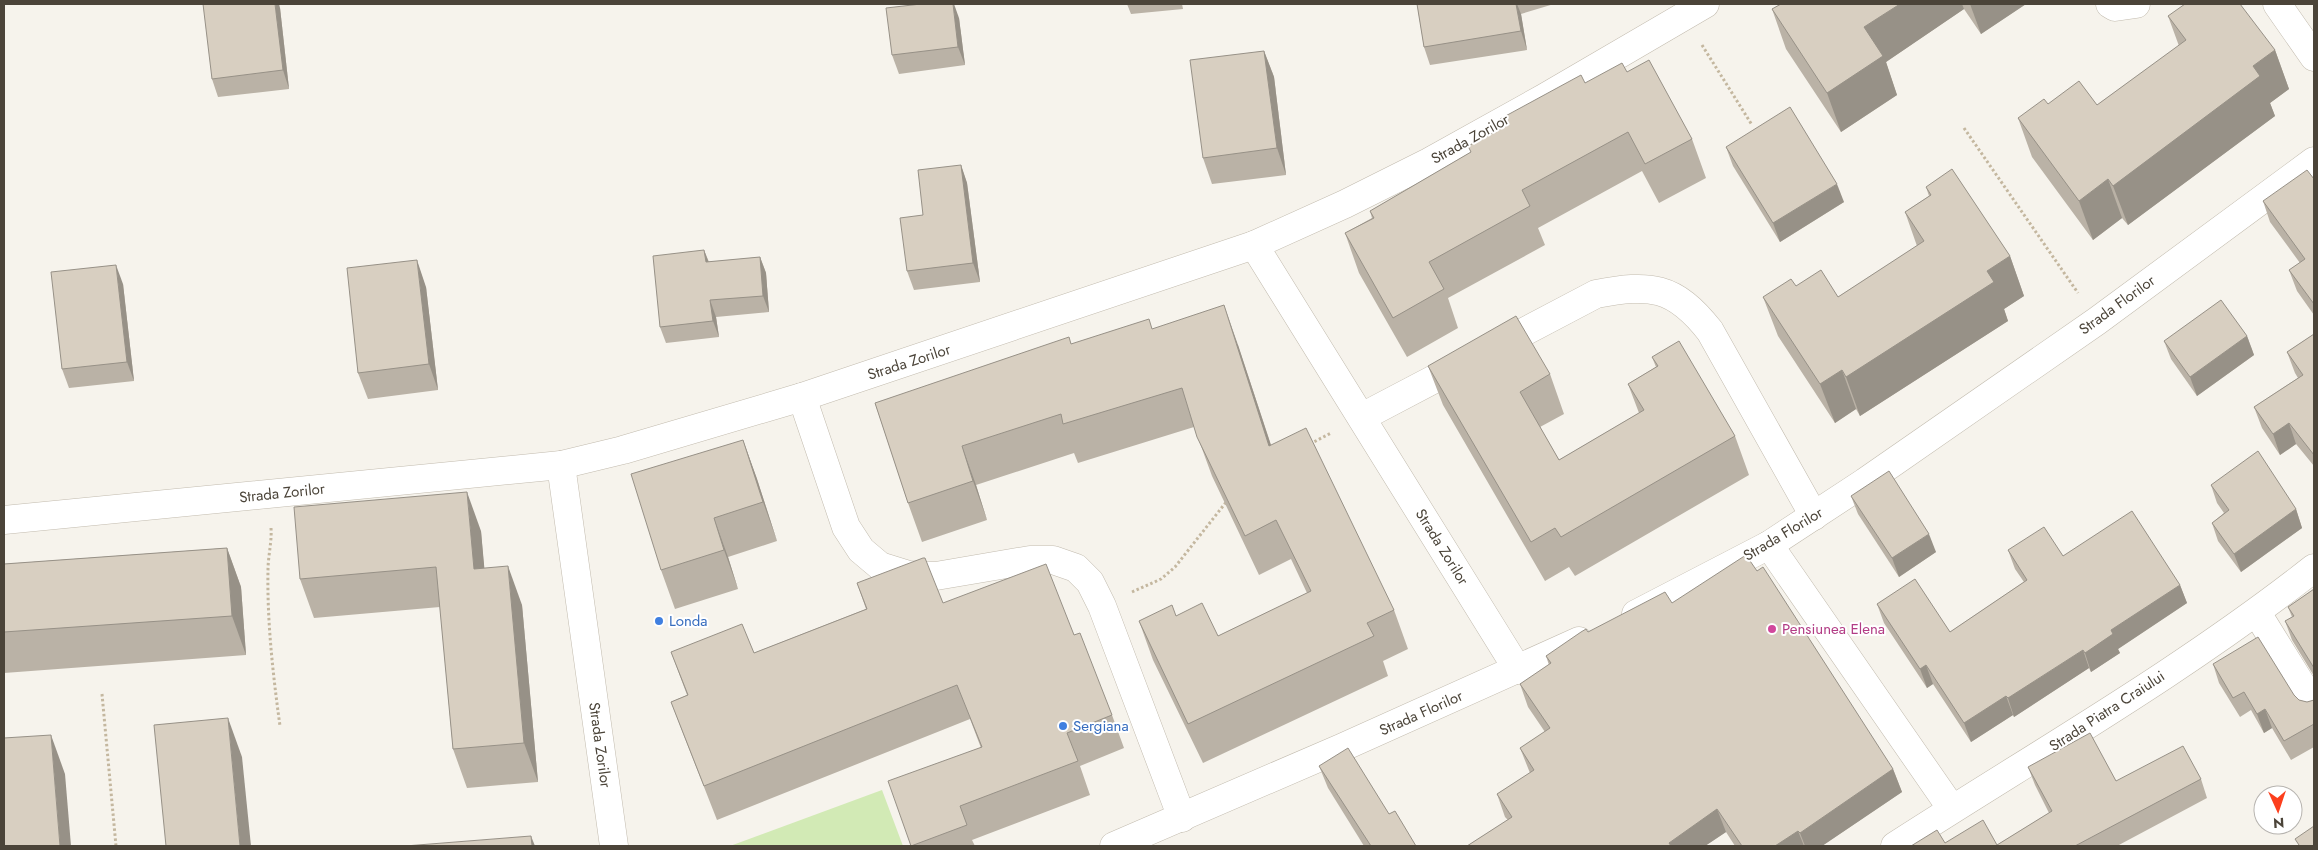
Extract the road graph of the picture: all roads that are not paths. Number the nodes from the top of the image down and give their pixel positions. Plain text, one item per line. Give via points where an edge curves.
1 (2110, 4) edge
2 (2136, 4) edge
3 (2277, 4) edge
4 (1695, 10) edge
5 (2314, 57) edge
6 (2314, 161) edge
7 (1254, 245) junction
8 (802, 397) junction
9 (1362, 417) junction
10 (561, 465) junction
11 (1814, 516) junction
12 (4, 520) edge
13 (1769, 545) junction
14 (2314, 568) edge
15 (2257, 613) junction
16 (1518, 670) junction
17 (2314, 705) edge
18 (1952, 809) junction
19 (1182, 818) junction
20 (614, 846) edge
21 (1114, 846) edge
22 (1895, 846) edge

1 - 2 street via 2115,7
3 - 5 street
4 - 7 street, Strada Zorilor via 1429,162
6 - 11 street, Strada Florilor via 2097,321
7 - 8 street, Strada Zorilor
7 - 9 street, Strada Zorilor
8 - 10 street, Strada Zorilor via 624,450
8 - 19 street via 846,527 861,550 880,566 909,575 936,576 1030,560 1053,560 1076,568 1090,582
9 - 11 street via 1596,294 1631,288 1658,290 1680,300 1710,331
9 - 16 street, Strada Zorilor
10 - 12 street, Strada Zorilor
10 - 20 street, Strada Zorilor
11 - 13 street, Strada Florilor
13 - 16 street, Strada Florilor via 1674,596
13 - 18 street
14 - 15 street, Strada Piatra Craiului
15 - 17 street
15 - 18 street, Strada Piatra Craiului via 2121,704
16 - 19 street, Strada Florilor
18 - 22 street, Strada Piatra Craiului
19 - 21 street, Strada Florilor

